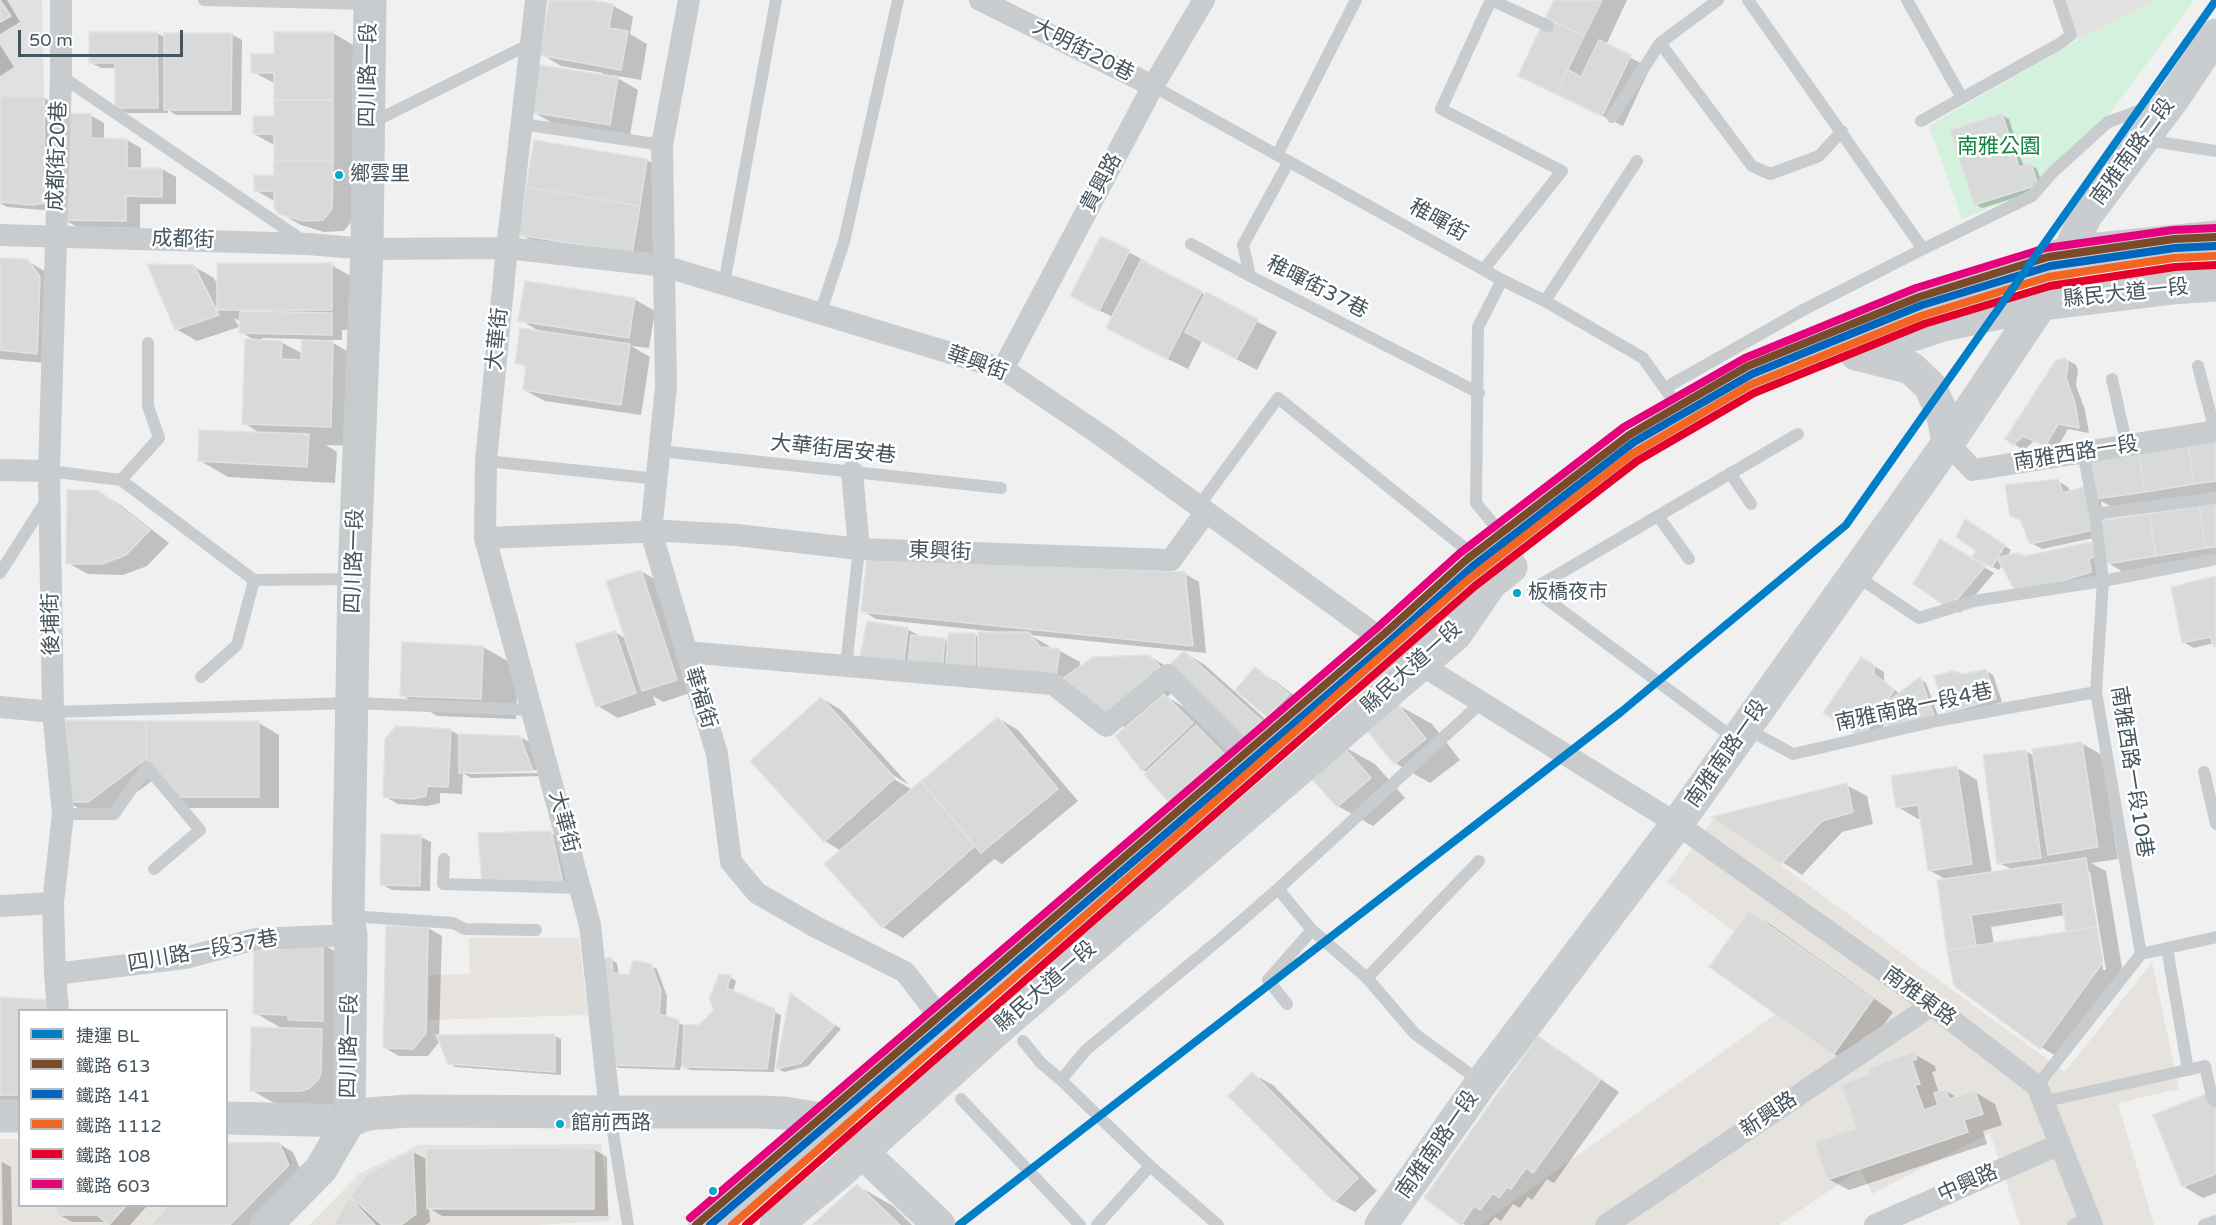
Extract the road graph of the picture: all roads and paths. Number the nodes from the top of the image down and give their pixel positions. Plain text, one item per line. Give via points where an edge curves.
1 (61, 0) edge
2 (204, 0) edge
3 (536, 0) edge
4 (689, 0) edge
5 (776, 0) edge
6 (898, 0) edge
7 (980, 0) edge
8 (1204, 0) edge
9 (1356, 0) edge
10 (1718, 0) edge
11 (1748, 0) edge
12 (1907, 0) edge
13 (2059, 0) edge
14 (370, 2) edge
15 (1548, 26) dead end
16 (2216, 35) edge
17 (532, 43) junction
18 (1660, 43) junction
19 (61, 76) junction
20 (1153, 86) junction
21 (1962, 98) junction
22 (2173, 99) junction
23 (1612, 117) dead end
24 (1921, 122) dead end
25 (367, 124) junction
26 (522, 124) junction
27 (1842, 131) junction
28 (2143, 140) junction
29 (662, 145) junction
30 (2216, 151) edge
31 (1277, 155) junction
32 (1289, 161) junction
33 (1637, 161) dead end
34 (0, 235) edge
35 (55, 236) junction
36 (2216, 237) edge
37 (308, 244) junction
38 (1191, 244) dead end
39 (507, 248) junction
40 (367, 249) junction
41 (1923, 249) junction
42 (2064, 263) junction
43 (664, 266) junction
44 (1484, 269) junction
45 (1250, 276) junction
46 (1502, 280) junction
47 (724, 284) junction
48 (2216, 285) edge
49 (1545, 300) junction
50 (2041, 304) junction
51 (820, 314) junction
52 (148, 343) dead end
53 (1856, 354) junction
54 (2198, 366) dead end
55 (1003, 369) junction
56 (2112, 379) dead end
57 (1479, 393) junction
58 (1674, 401) junction
59 (2215, 431) edge
60 (1798, 434) dead end
61 (1948, 443) junction
62 (2127, 446) junction
63 (660, 452) junction
64 (2083, 452) junction
65 (486, 461) junction
66 (0, 470) edge
67 (49, 471) junction
68 (852, 472) junction
69 (1730, 473) junction
70 (658, 479) junction
71 (121, 480) junction
72 (1001, 488) dead end
73 (50, 495) junction
74 (2216, 498) edge
75 (1751, 504) dead end
76 (1201, 510) junction
77 (2095, 514) junction
78 (1658, 516) junction
79 (651, 532) junction
80 (485, 538) junction
81 (1515, 539) junction
82 (859, 549) junction
83 (1689, 559) dead end
84 (2212, 560) dead end
85 (1487, 562) junction
86 (0, 573) edge
87 (1854, 574) junction
88 (354, 579) junction
89 (254, 580) junction
90 (2103, 581) junction
91 (686, 652) junction
92 (1406, 655) junction
93 (846, 666) junction
94 (201, 677) dead end
95 (2096, 692) junction
96 (1482, 702) junction
97 (352, 704) junction
98 (0, 707) edge
99 (533, 710) junction
100 (53, 712) junction
101 (1741, 734) junction
102 (1256, 756) junction
103 (2204, 772) dead end
104 (63, 814) junction
105 (1677, 824) junction
106 (2216, 824) edge
107 (444, 859) dead end
108 (1479, 861) dead end
109 (154, 869) dead end
110 (580, 888) junction
111 (1278, 889) junction
112 (53, 903) junction
113 (0, 906) edge
114 (350, 925) junction
115 (536, 930) dead end
116 (1312, 930) junction
117 (2216, 937) edge
118 (2166, 948) junction
119 (2141, 954) junction
120 (55, 974) junction
121 (1366, 978) junction
122 (1287, 1004) dead end
123 (1932, 1005) junction
124 (58, 1009) edge
125 (947, 1020) junction
126 (1023, 1041) dead end
127 (2188, 1070) junction
128 (1061, 1080) junction
129 (1482, 1082) junction
130 (2039, 1094) junction
131 (961, 1099) dead end
132 (2216, 1102) edge
133 (610, 1112) junction
134 (0, 1116) edge
135 (18, 1116) edge
136 (228, 1118) edge
137 (828, 1120) junction
138 (349, 1121) junction
139 (2060, 1144) junction
140 (862, 1151) junction
141 (1150, 1166) junction
142 (2216, 1221) edge
143 (2085, 1223) edge
144 (266, 1225) edge
145 (628, 1225) edge
146 (705, 1225) edge
147 (776, 1225) edge
148 (939, 1225) edge
149 (1080, 1225) edge
150 (1097, 1225) edge
151 (1218, 1225) edge
152 (1382, 1225) edge
153 (1606, 1225) edge
154 (1875, 1225) edge
155 (2204, 1225) edge

1 - 19 street, 成都街20巷
2 - 14 lane
3 - 17 street, 大華街
4 - 29 street, 華福街
5 - 47 lane
6 - 51 lane via 844,242
7 - 20 street, 大明街20巷
8 - 20 street, 貴興路
9 - 31 lane
10 - 18 lane
11 - 27 lane
12 - 21 lane
13 - 21 lane via 2072,35
14 - 25 main road, 四川路一段
15 - 44 lane via 1491,0 1441,109 1562,171
16 - 22 main road, 南雅南路二段
17 - 25 lane
17 - 26 street, 大華街
18 - 23 lane
18 - 27 lane via 1752,166 1770,174 1819,156
19 - 35 street, 成都街20巷
19 - 37 lane
20 - 31 lane, 稚暉街
20 - 55 street, 貴興路
21 - 24 lane
22 - 28 main road, 南雅南路二段
22 - 41 lane via 2108,122 2032,196
25 - 40 main road, 四川路一段
26 - 29 lane
26 - 39 street, 大華街
27 - 41 lane
28 - 30 lane
28 - 42 main road, 南雅南路二段 via 2085,217
29 - 43 street, 華福街
31 - 32 lane, 稚暉街
32 - 44 lane, 稚暉街
32 - 45 lane, 稚暉街37巷 via 1243,245
33 - 49 lane
34 - 35 street, 成都街
35 - 37 street, 成都街
35 - 67 street, 後埔街
36 - 42 main road, 縣民大道一段
37 - 40 street, 成都街
38 - 45 lane
39 - 40 street
39 - 43 street, 華興街
39 - 65 street, 大華街
40 - 88 main road, 四川路一段
41 - 58 lane via 1803,310
42 - 50 main road, 南雅南路一段
42 - 58 main road, 縣民大道一段 via 1939,300 1780,364
43 - 47 street, 華興街
43 - 63 street, 華福街 via 666,387
44 - 46 lane, 稚暉街
45 - 57 lane, 稚暉街37巷
46 - 49 lane, 稚暉街
46 - 57 lane via 1478,327
47 - 51 street, 華興街
48 - 50 main road, 縣民大道一段
49 - 58 lane, 稚暉街 via 1643,358
50 - 53 main road, 縣民大道一段 via 1940,326
50 - 61 main road, 南雅南路一段
51 - 55 street, 華興街
52 - 71 lane via 148,406 159,438
53 - 61 main road via 1911,368 1930,386 1943,416
53 - 92 main road, 縣民大道一段 via 1666,446 1491,582 1456,634
54 - 59 lane
55 - 76 street, 華興街
56 - 62 lane
57 - 81 lane via 1476,503 1495,526
58 - 81 main road, 縣民大道一段
59 - 62 street, 南雅西路一段
60 - 69 lane
61 - 64 street, 南雅西路一段 via 1973,470
61 - 87 main road, 南雅南路一段
62 - 64 street, 南雅西路一段
63 - 68 lane, 大華街居安巷
63 - 70 street, 華福街
64 - 77 lane, 南雅西路一段10巷
65 - 70 lane
65 - 80 street, 大華街
66 - 67 street
67 - 71 lane
67 - 73 street, 後埔街
68 - 72 lane, 大華街居安巷
68 - 82 street
69 - 75 lane
69 - 78 lane
70 - 79 street, 華福街
71 - 89 lane
73 - 86 lane
73 - 100 street, 後埔街
74 - 77 lane
76 - 82 street, 東興街 via 1171,561
76 - 85 lane via 1278,398
76 - 92 street, 華興街
77 - 90 lane, 南雅西路一段10巷
78 - 83 lane
78 - 101 lane, 南雅南路一段4巷 via 1533,589
79 - 80 street
79 - 82 street, 東興街 via 737,535
79 - 91 street, 華福街
80 - 99 street, 大華街
81 - 85 main road, 縣民大道一段
82 - 93 lane
84 - 90 lane
85 - 92 main road, 縣民大道一段
87 - 90 lane via 1919,618 1974,601
87 - 101 main road, 南雅南路一段
88 - 89 lane
88 - 97 main road, 四川路一段
89 - 94 lane via 237,645
90 - 95 lane, 南雅西路一段10巷
91 - 93 street
91 - 125 street, 華福街 via 717,754 731,862 757,893 904,972
92 - 96 street, 華興街
92 - 102 main road, 縣民大道一段
92 - 140 main road, 縣民大道一段
93 - 102 street via 1053,684 1106,726 1168,675 1241,749
95 - 101 lane, 南雅南路一段4巷 via 1936,721 1793,754
95 - 119 lane, 南雅西路一段10巷
96 - 105 street, 南雅東路
96 - 111 lane
97 - 99 lane
97 - 100 lane
97 - 114 main road, 四川路一段
98 - 100 street
99 - 110 street, 大華街
100 - 104 street, 後埔街
101 - 105 main road, 南雅南路一段
102 - 125 main road, 縣民大道一段
103 - 106 lane
104 - 109 lane via 114,814 147,767 200,830
104 - 112 street, 後埔街
105 - 123 street, 南雅東路
105 - 129 main road, 南雅南路一段
107 - 110 lane via 443,884
108 - 121 lane
110 - 133 street, 大華街 via 590,925
111 - 116 lane
111 - 128 lane via 1086,1050
112 - 113 street
112 - 120 street, 後埔街
114 - 115 lane via 453,923 465,929
114 - 120 street, 四川路一段37巷 via 256,939 185,958
114 - 138 main road, 四川路一段
116 - 121 lane
116 - 122 lane via 1268,980
117 - 118 lane
118 - 119 lane
118 - 127 lane
119 - 130 lane
120 - 124 street, 後埔街
121 - 129 lane via 1415,1034
123 - 130 street, 南雅東路
123 - 153 street, 新興路
125 - 137 main road, 縣民大道一段
126 - 128 lane
127 - 130 lane
127 - 132 lane via 2205,1066
128 - 141 lane
129 - 152 main road, 南雅南路一段
130 - 139 street, 南雅東路
131 - 149 lane
133 - 137 main road via 766,1113
133 - 138 main road via 408,1112 368,1114
133 - 145 lane
134 - 135 main road
136 - 138 main road
137 - 140 main road
137 - 146 main road, 縣民大道一段
138 - 144 main road via 321,1169
139 - 143 street, 南雅東路
139 - 154 street, 中興路
140 - 147 main road, 縣民大道一段
140 - 148 main road
141 - 150 lane
141 - 151 lane
142 - 155 lane

